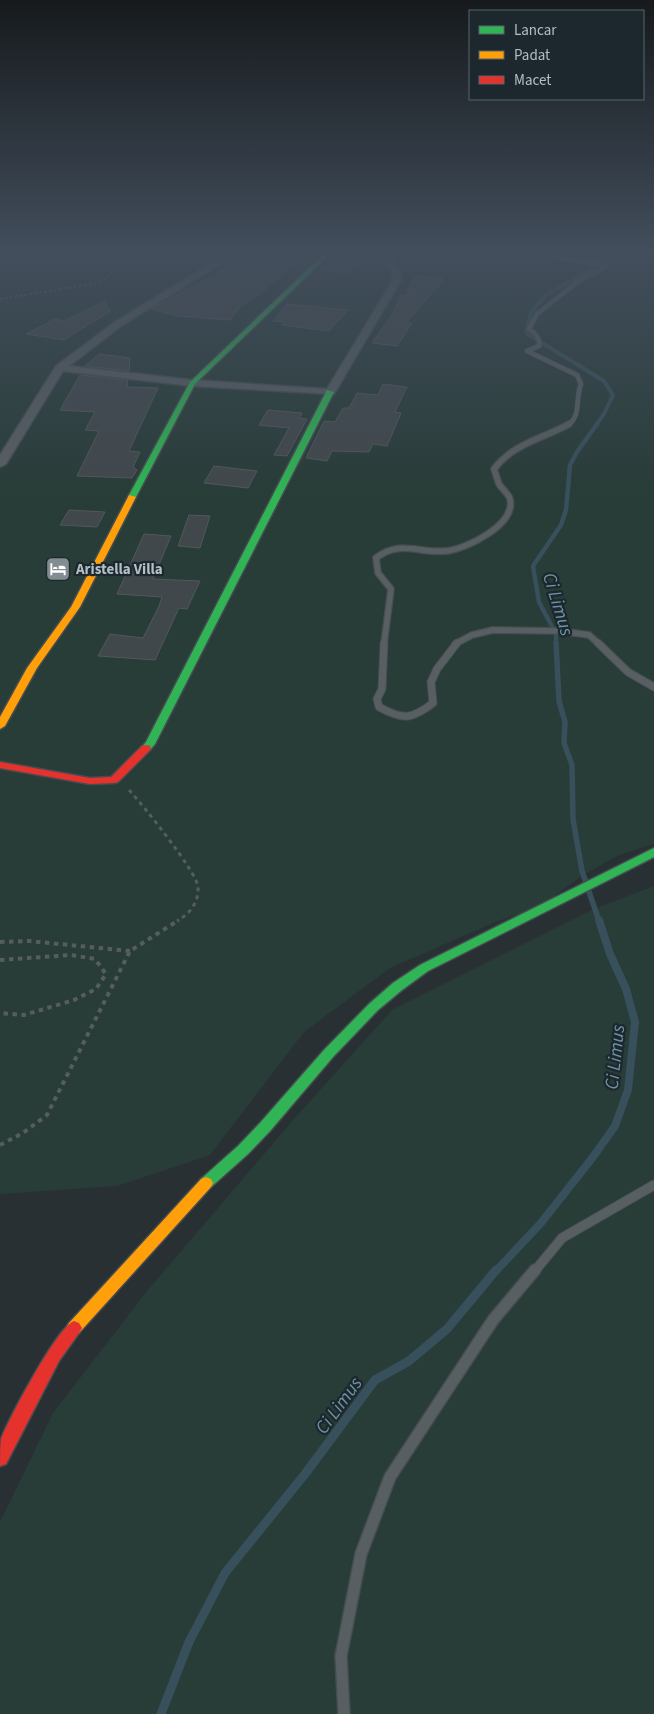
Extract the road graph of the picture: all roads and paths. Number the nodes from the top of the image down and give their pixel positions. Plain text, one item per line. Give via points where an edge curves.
1 (107, 332) edge
2 (245, 332) edge
3 (366, 332) edge
4 (533, 332) edge
5 (60, 368) junction
6 (192, 383) junction
7 (330, 392) junction
8 (0, 464) edge
9 (654, 687) edge
10 (0, 726) edge
11 (0, 765) edge
12 (114, 780) junction
13 (654, 852) edge
14 (0, 942) edge
15 (130, 951) junction
16 (0, 960) edge
17 (0, 1013) edge
18 (0, 1145) edge
19 (654, 1185) edge
20 (0, 1458) edge
21 (344, 1714) edge

1 - 5 street
2 - 6 street
3 - 7 street
4 - 9 lane via 540,343 527,351 530,354 577,375 581,384 577,390 578,412 570,424 536,437 502,458 494,469 510,500 505,521 453,550 433,552 396,547 381,552 376,558 378,573 391,589 382,689 377,700 379,707 391,714 414,717 433,703 431,682 454,645 472,635 493,630 560,631 589,636 628,672
5 - 6 street
5 - 8 street
6 - 7 street
6 - 10 street via 75,607 32,668
7 - 12 street via 150,744
11 - 12 street via 90,781
12 - 15 path via 127,786 144,806 198,885 197,900 186,916
13 - 20 street via 424,968 394,988 357,1021 244,1149 202,1187 73,1329 53,1356
14 - 15 path via 29,941
15 - 18 path via 47,1115
16 - 17 path via 71,955 95,960 106,974 96,989 74,1000 24,1015
19 - 21 lane via 562,1238 493,1320 390,1477 361,1554 341,1656

